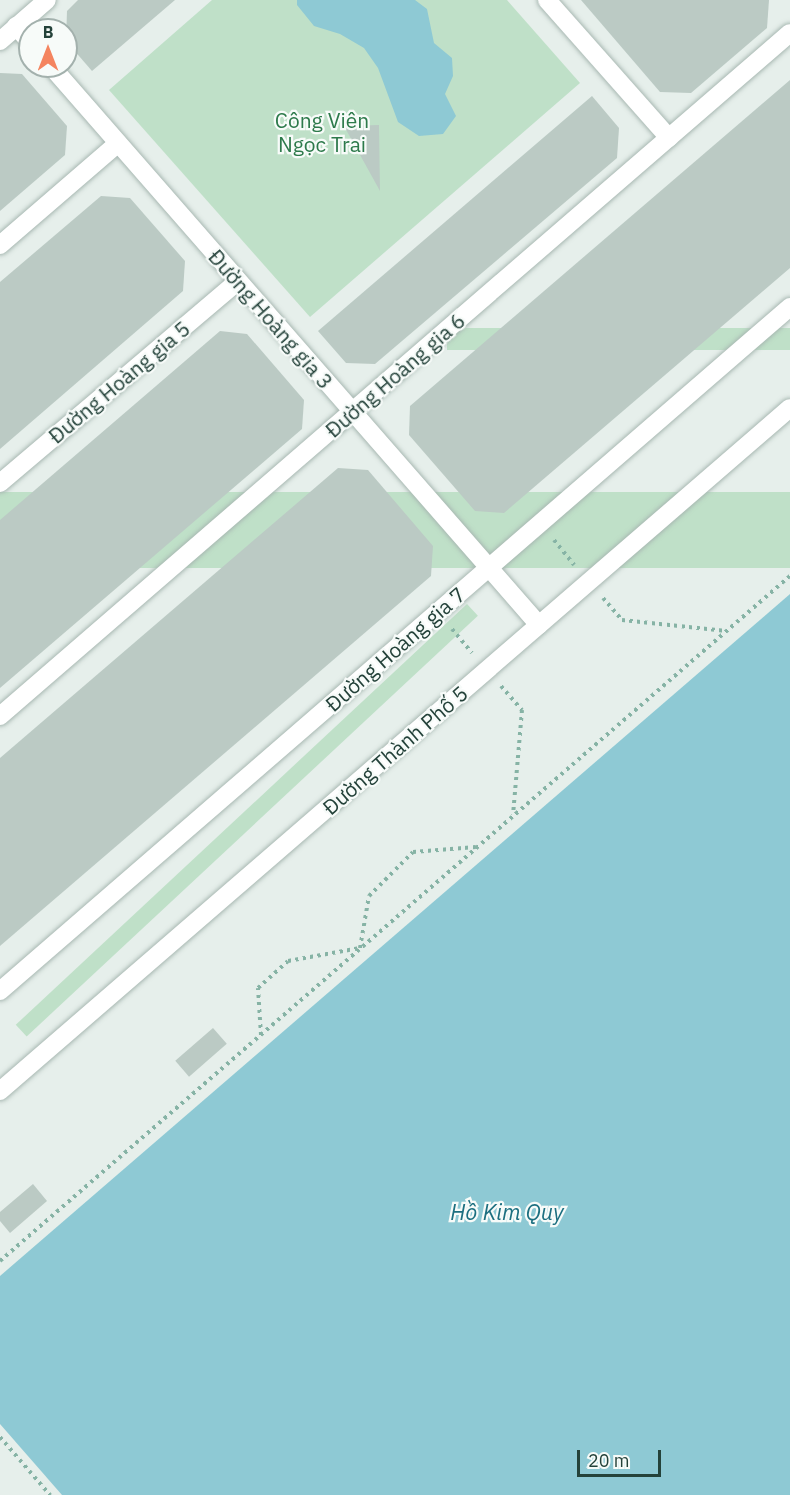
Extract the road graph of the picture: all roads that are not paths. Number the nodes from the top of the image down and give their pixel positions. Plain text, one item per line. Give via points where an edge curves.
1 (47, 0) edge
2 (547, 0) edge
3 (16, 26) junction
4 (18, 28) edge
5 (790, 33) edge
6 (0, 41) edge
7 (61, 78) edge
8 (669, 138) junction
9 (118, 143) junction
10 (0, 245) edge
11 (238, 281) junction
12 (790, 307) edge
13 (790, 408) edge
14 (352, 411) junction
15 (0, 483) edge
16 (489, 568) junction
17 (539, 625) junction
18 (0, 716) edge
19 (0, 991) edge
20 (0, 1091) edge

1 - 3 street
2 - 8 street
3 - 4 street
3 - 6 street
5 - 8 street, Đường Hoàng gia 6
7 - 9 street, Đường Hoàng gia 3
8 - 14 street, Đường Hoàng gia 6
9 - 10 street
9 - 11 street, Đường Hoàng gia 3
11 - 14 street, Đường Hoàng gia 3
11 - 15 street, Đường Hoàng gia 5
12 - 16 street, Đường Hoàng gia 7
13 - 17 street, Đường Thành Phố 5
14 - 16 street, Đường Hoàng gia 3
14 - 18 street, Đường Hoàng gia 6
16 - 17 street, Đường Hoàng gia 3
16 - 19 street, Đường Hoàng gia 7
17 - 20 street, Đường Thành Phố 5

